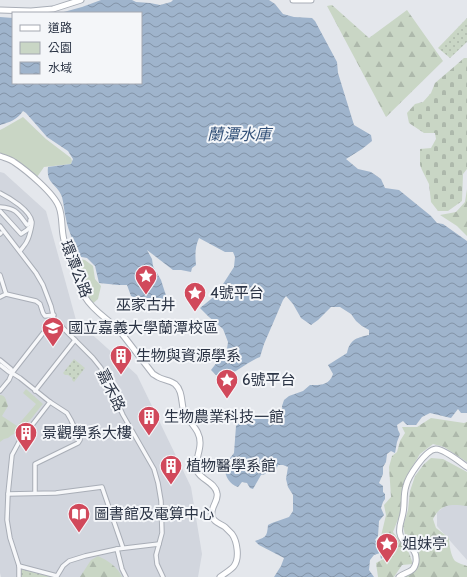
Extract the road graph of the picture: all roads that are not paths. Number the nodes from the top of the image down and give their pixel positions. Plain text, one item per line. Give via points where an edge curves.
1 (81, 0) edge
2 (292, 0) edge
3 (311, 0) edge
4 (0, 10) edge
5 (0, 156) edge
6 (0, 193) edge
7 (0, 207) edge
8 (0, 211) edge
9 (30, 217) junction
10 (32, 223) junction
11 (0, 226) edge
12 (20, 251) junction
13 (0, 276) edge
14 (6, 294) junction
15 (0, 297) edge
16 (54, 317) junction
17 (75, 340) junction
18 (0, 360) edge
19 (0, 365) edge
20 (12, 373) junction
21 (35, 390) junction
22 (0, 391) edge
23 (50, 402) junction
24 (467, 467) edge
25 (35, 493) junction
26 (8, 494) junction
27 (159, 544) junction
28 (123, 548) junction
29 (117, 549) junction
30 (19, 566) junction
31 (19, 577) edge
32 (57, 577) edge
33 (126, 577) edge
34 (163, 577) edge
35 (220, 577) edge
36 (399, 577) edge

1 - 4 street via 53,9
2 - 3 street
5 - 35 street, 環潭公路 via 13,162 35,180 57,203 60,208 64,240 88,302 119,330 153,374 170,381 178,388 185,414 196,428 200,439 196,466 198,473 217,491 218,495 211,511 213,519 232,534 237,551 234,567
6 - 9 street via 13,200
7 - 9 street via 17,212 27,225 30,223
8 - 10 street via 21,234
9 - 10 street
10 - 12 street via 27,242
11 - 12 street, 嘉禾路
12 - 16 street, 嘉禾路 via 43,285
13 - 14 street
14 - 15 street
14 - 16 street via 36,302 40,304 43,314
16 - 17 street, 嘉禾路
16 - 20 street
17 - 21 street
17 - 27 street, 嘉禾路 via 102,368 123,415 154,469 161,501 162,533
18 - 20 street
19 - 20 street
20 - 21 street
20 - 22 street
21 - 23 street
23 - 25 street via 67,413 80,440 35,464
23 - 26 street via 12,455
24 - 36 street via 439,450 432,450 420,460 406,484 399,530 401,537 415,552 416,562 413,570
25 - 26 street
25 - 28 street via 56,493 102,486
26 - 30 street via 7,520
27 - 28 street
27 - 34 street, 嘉禾路 via 157,564
28 - 29 street
29 - 32 street via 69,561
29 - 33 street
30 - 31 street
30 - 32 street

